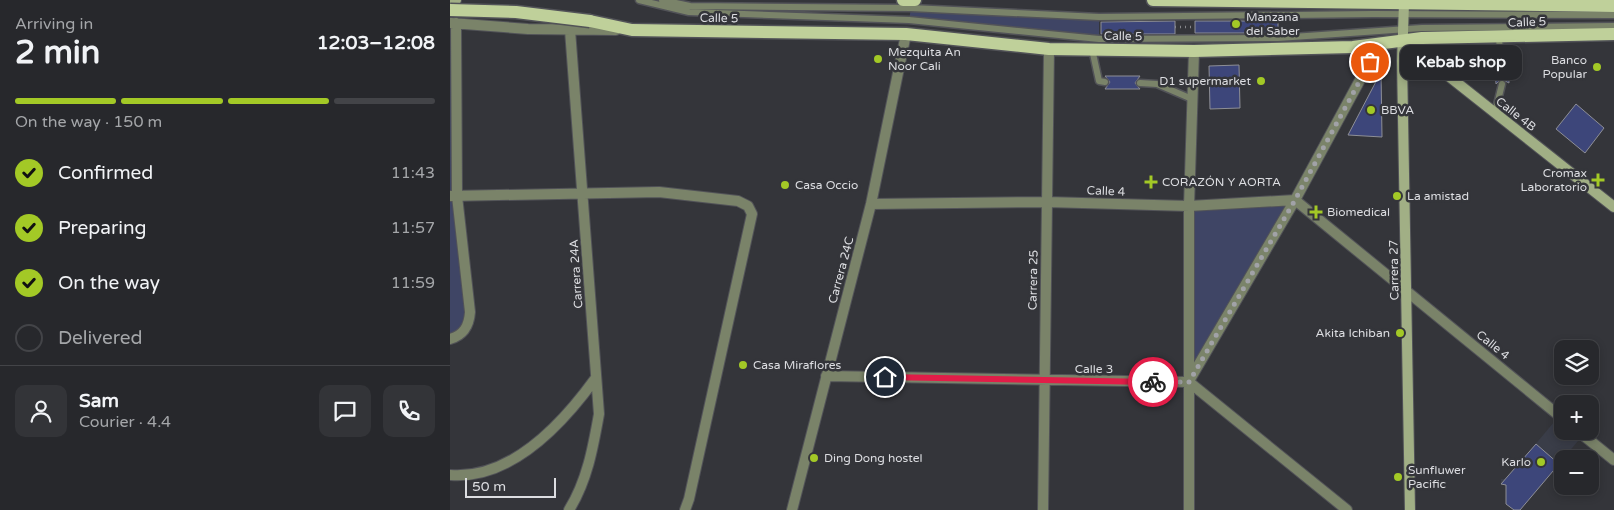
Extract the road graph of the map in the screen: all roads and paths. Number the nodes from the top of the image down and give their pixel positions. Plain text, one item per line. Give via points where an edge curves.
1 (456, 0) edge
2 (639, 0) edge
3 (662, 0) edge
4 (902, 0) edge
5 (915, 0) edge
6 (1153, 0) edge
7 (450, 1) edge
8 (1588, 3) edge
9 (1403, 6) edge
10 (1614, 6) edge
11 (450, 10) edge
12 (1614, 15) edge
13 (453, 23) edge
14 (1614, 26) edge
15 (1175, 27) dead end
16 (1195, 27) dead end
17 (570, 30) junction
18 (632, 30) junction
19 (906, 34) junction
20 (1403, 34) junction
21 (1614, 34) edge
22 (1499, 36) junction
23 (1380, 43) junction
24 (1092, 49) junction
25 (1049, 50) junction
26 (1194, 51) junction
27 (1500, 54) dead end
28 (1105, 82) dead end
29 (1140, 83) dead end
30 (1502, 84) dead end
31 (1192, 99) junction
32 (1495, 113) junction
33 (583, 195) junction
34 (454, 196) edge
35 (1295, 200) junction
36 (1047, 202) junction
37 (871, 204) junction
38 (1189, 206) junction
39 (1614, 207) edge
40 (1407, 292) junction
41 (450, 339) edge
42 (826, 376) junction
43 (595, 379) junction
44 (1044, 381) junction
45 (1189, 382) junction
46 (1554, 411) edge
47 (1589, 440) edge
48 (1614, 460) edge
49 (450, 475) edge
50 (568, 510) edge
51 (685, 510) edge
52 (792, 510) edge
53 (1043, 510) edge
54 (1189, 510) edge
55 (1347, 510) edge
56 (1410, 510) edge

1 - 7 street
2 - 20 lane via 688,12 908,20 1099,39
3 - 9 lane via 690,6 911,8 1099,17
4 - 5 main road
6 - 9 main road, Calle 5
8 - 9 main road, Calle 5
8 - 10 main road, Calle 5
9 - 12 lane
9 - 20 street, Carrera 27
11 - 18 main road, Calle 5, bridge via 516,12
13 - 17 street, Calle 5
13 - 34 street
14 - 20 lane
15 - 16 path
17 - 18 street, Calle 5
17 - 33 street, Carrera 24A
18 - 19 main road, Calle 5
19 - 25 main road, Calle 5
19 - 37 street, Carrera 24C
20 - 22 main road, Calle 5
20 - 23 main road, Calle 5
20 - 32 street, Calle 4B
20 - 40 street, Carrera 27
21 - 22 main road, Calle 5
22 - 27 lane
23 - 26 main road, Calle 5 via 1353,47
23 - 35 street
24 - 25 main road, Calle 5
24 - 26 main road, Calle 5
24 - 28 lane via 1099,82
25 - 36 street, Carrera 25
26 - 31 street
29 - 31 lane via 1157,84
30 - 32 lane
31 - 38 street
32 - 39 street, Calle 4B
33 - 34 street
33 - 43 street, Carrera 24A
33 - 51 street via 659,192 738,201 748,206 752,214
34 - 41 street via 470,317 465,331
35 - 38 street, Calle 4
35 - 40 street, Calle 4
35 - 45 street
36 - 37 street, Calle 4
36 - 38 street, Calle 4
36 - 44 street, Carrera 25
37 - 42 street, Carrera 24C
38 - 45 street
40 - 46 street, Calle 4
40 - 56 street, Carrera 27
42 - 44 street, Calle 3
42 - 52 street, Carrera 24C
43 - 49 street via 574,408 521,454 491,469
43 - 50 street, Carrera 24A via 598,414 592,452 580,492
44 - 45 street, Calle 3
44 - 53 street, Carrera 25
45 - 54 street
45 - 55 street
47 - 48 street

